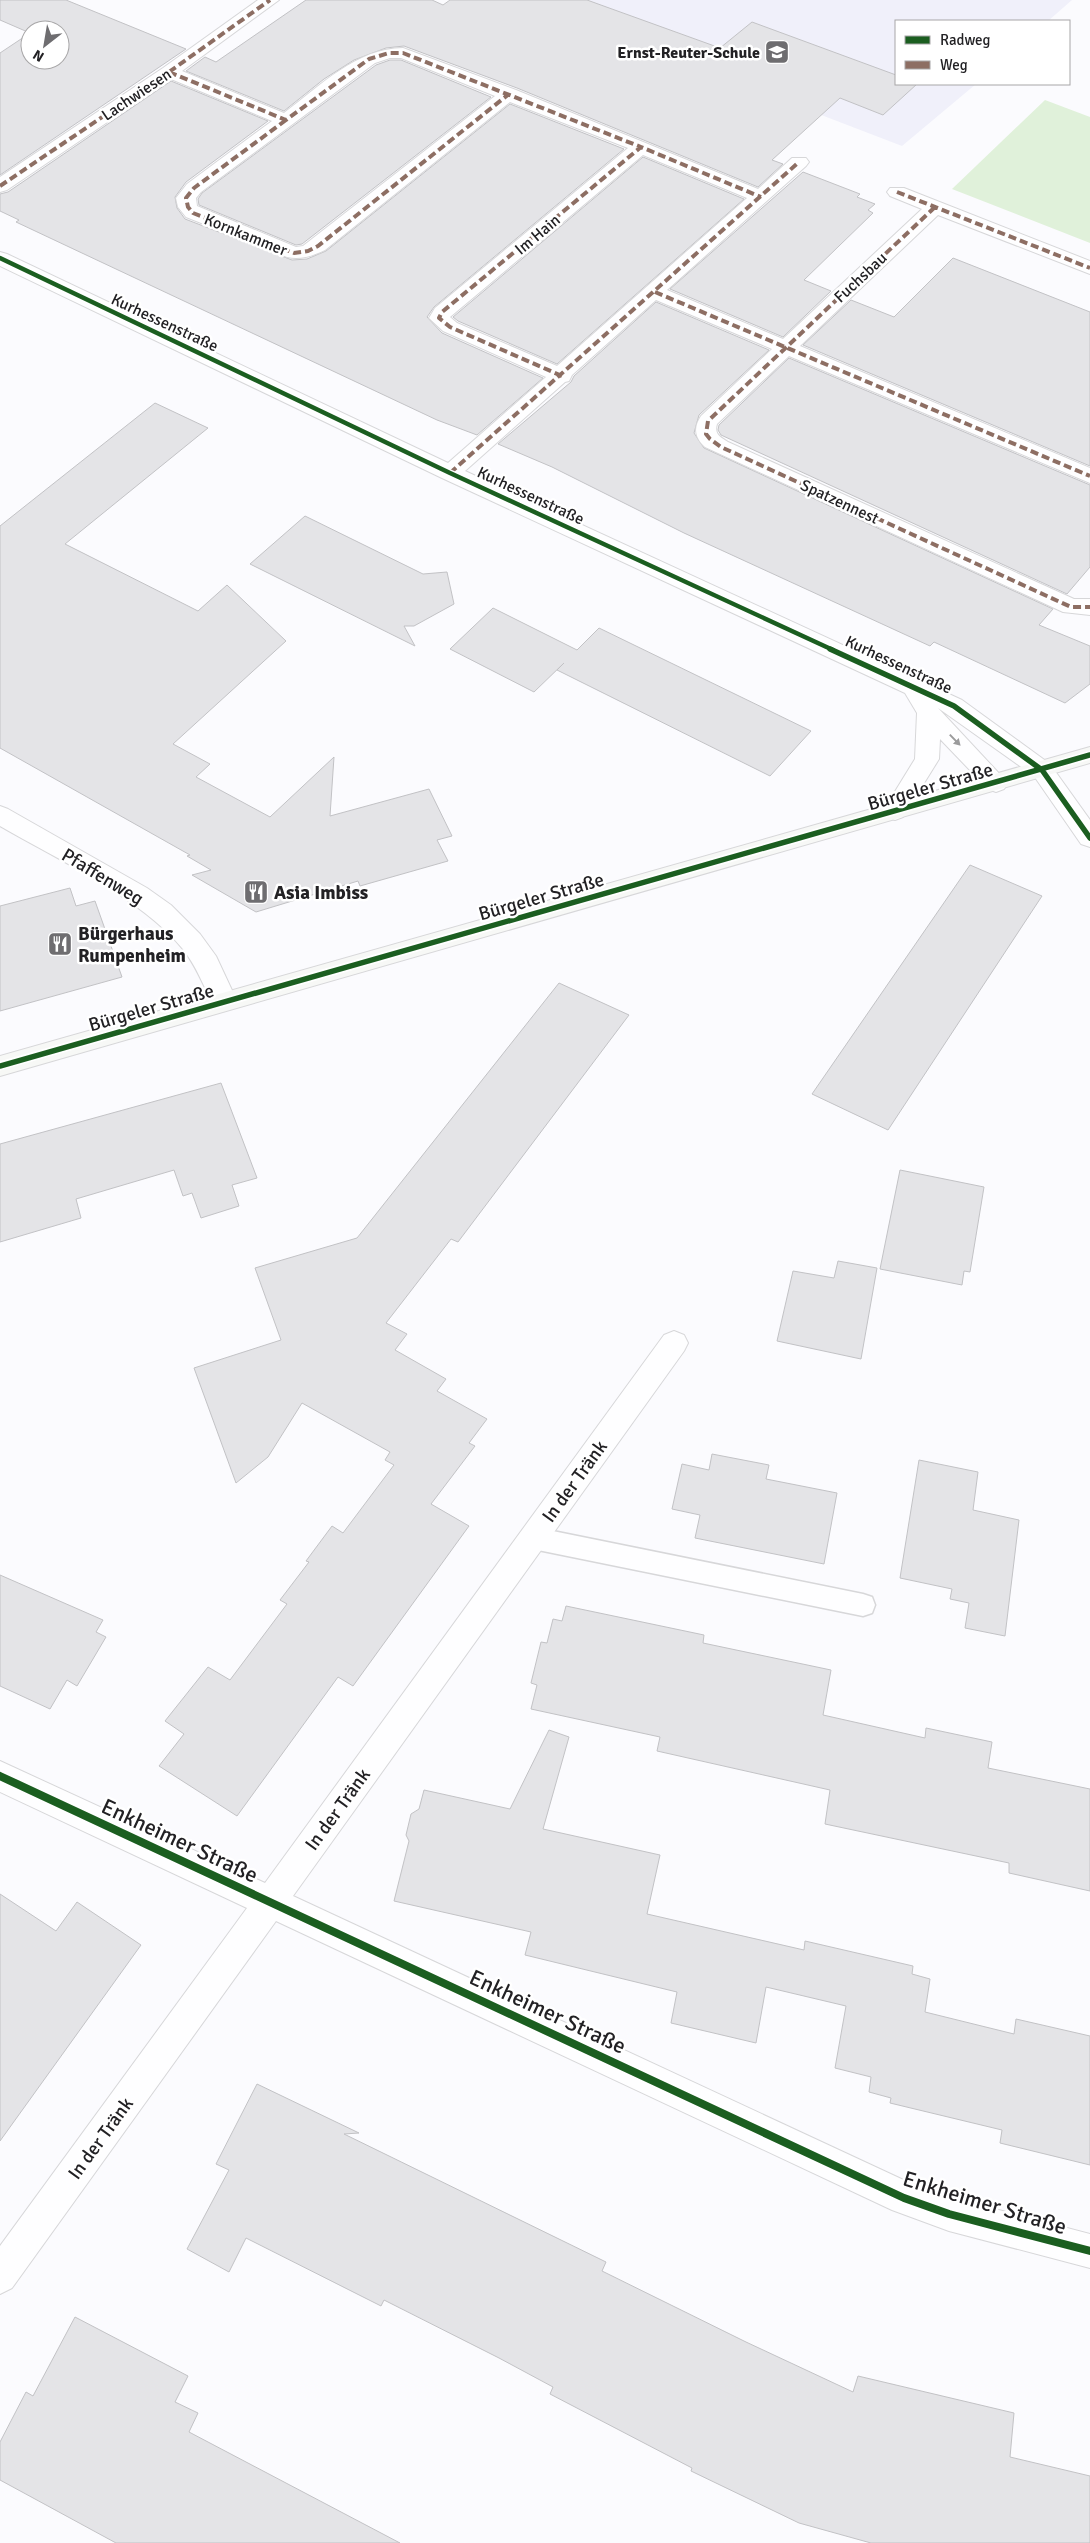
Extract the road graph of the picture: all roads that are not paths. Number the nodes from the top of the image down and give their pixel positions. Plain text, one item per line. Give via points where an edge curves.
1 (270, 0) edge
2 (169, 72) junction
3 (508, 94) junction
4 (286, 120) junction
5 (641, 147) junction
6 (799, 162) dead end
7 (0, 186) edge
8 (897, 192) dead end
9 (761, 197) junction
10 (934, 207) junction
11 (0, 258) edge
12 (1090, 268) edge
13 (654, 292) junction
14 (786, 348) junction
15 (562, 376) junction
16 (450, 473) junction
17 (1090, 476) edge
18 (1090, 607) edge
19 (914, 688) junction
20 (928, 713) junction
21 (1090, 755) edge
22 (1042, 770) junction
23 (996, 783) junction
24 (895, 811) junction
25 (0, 815) edge
26 (1090, 838) edge
27 (224, 1001) junction
28 (0, 1066) edge
29 (674, 1343) dead end
30 (533, 1538) junction
31 (863, 1605) dead end
32 (0, 1776) edge
33 (270, 1901) junction
34 (1090, 2251) edge
35 (0, 2276) edge

1 - 2 street, Lachwiesen
2 - 4 street
2 - 7 street, Lachwiesen
3 - 4 street, Kornkammer via 414,56 389,53 369,59
3 - 4 street, Kornkammer via 318,246 294,253 193,212 186,198 194,188
3 - 5 street, Kornkammer
5 - 9 street
5 - 15 street, Im Hain via 442,312 439,318 450,327
6 - 9 street
8 - 10 street
9 - 13 street
10 - 12 street
10 - 14 street, Fuchsbau
11 - 16 street, Kurhessenstraße
13 - 14 street
13 - 15 street
14 - 17 street
14 - 18 street, Spatzennest via 708,421 704,428 709,440 1071,607
15 - 16 street
16 - 19 street, Kurhessenstraße
19 - 20 street, Kurhessenstraße
19 - 22 street, Kurhessenstraße via 954,706
20 -> 23 street, Kurhessenstraße
20 - 24 street, Kurhessenstraße via 927,759
21 - 22 street, Bürgeler Straße
22 - 23 street, Bürgeler Straße
22 - 26 street, Kurhessenstraße
23 - 24 street, Bürgeler Straße
24 - 27 street, Bürgeler Straße
25 - 27 street, Pfaffenweg via 138,894 162,912 192,941 207,963
27 - 28 street, Bürgeler Straße
29 - 30 street, In der Tränk
30 - 31 lane
30 - 33 street, In der Tränk
32 - 33 street, Enkheimer Straße
33 - 34 street, Enkheimer Straße via 904,2198 949,2214
33 - 35 street, In der Tränk

